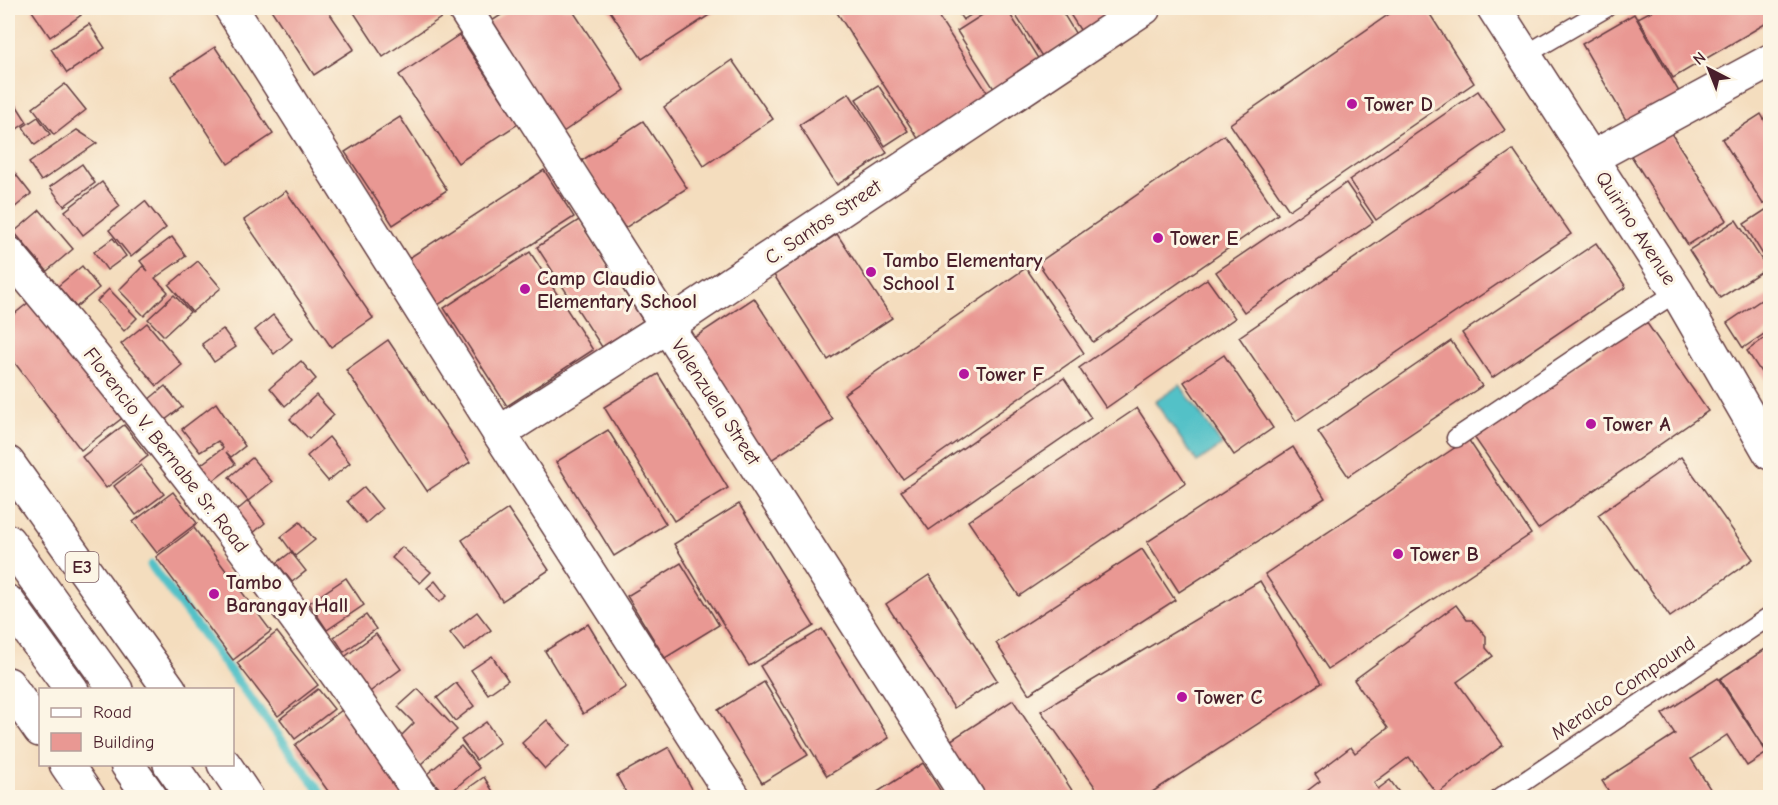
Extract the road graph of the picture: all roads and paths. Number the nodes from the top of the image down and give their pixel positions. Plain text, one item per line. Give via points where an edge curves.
1 (231, 8) edge
2 (464, 8) edge
3 (1144, 8) edge
4 (1494, 8) edge
5 (1605, 8) edge
6 (1525, 55) junction
7 (1770, 61) edge
8 (1591, 158) junction
9 (8, 253) edge
10 (1677, 292) junction
11 (668, 326) junction
12 (499, 433) junction
13 (1456, 438) dead end
14 (1770, 453) edge
15 (8, 463) edge
16 (8, 541) edge
17 (8, 602) edge
18 (1770, 616) edge
19 (8, 684) edge
20 (71, 688) edge
21 (115, 688) edge
22 (169, 688) edge
23 (39, 729) edge
24 (67, 766) edge
25 (128, 766) edge
26 (171, 766) edge
27 (225, 766) edge
28 (89, 798) edge
29 (151, 798) edge
30 (194, 798) edge
31 (247, 798) edge
32 (423, 798) edge
33 (734, 798) edge
34 (968, 798) edge
35 (1500, 798) edge

1 - 12 main road
2 - 11 main road, Valenzuela Street
3 - 11 main road, C. Santos Street
4 - 6 main road, Quirino Avenue
5 - 6 lane
6 - 8 main road, Quirino Avenue
7 - 8 main road
8 - 10 main road, Quirino Avenue
9 - 32 main road, Florencio V. Bernabe Sr. Road via 251,557
10 - 13 lane
10 - 14 main road, Quirino Avenue
11 - 12 main road, C. Santos Street
11 - 34 main road, Valenzuela Street
12 - 33 main road
15 - 22 main road, E3
16 - 21 main road
17 - 20 main road
18 - 35 lane, Meralco Compound
19 - 23 main road
24 - 28 main road
25 - 29 main road
26 - 30 main road
27 - 31 main road

